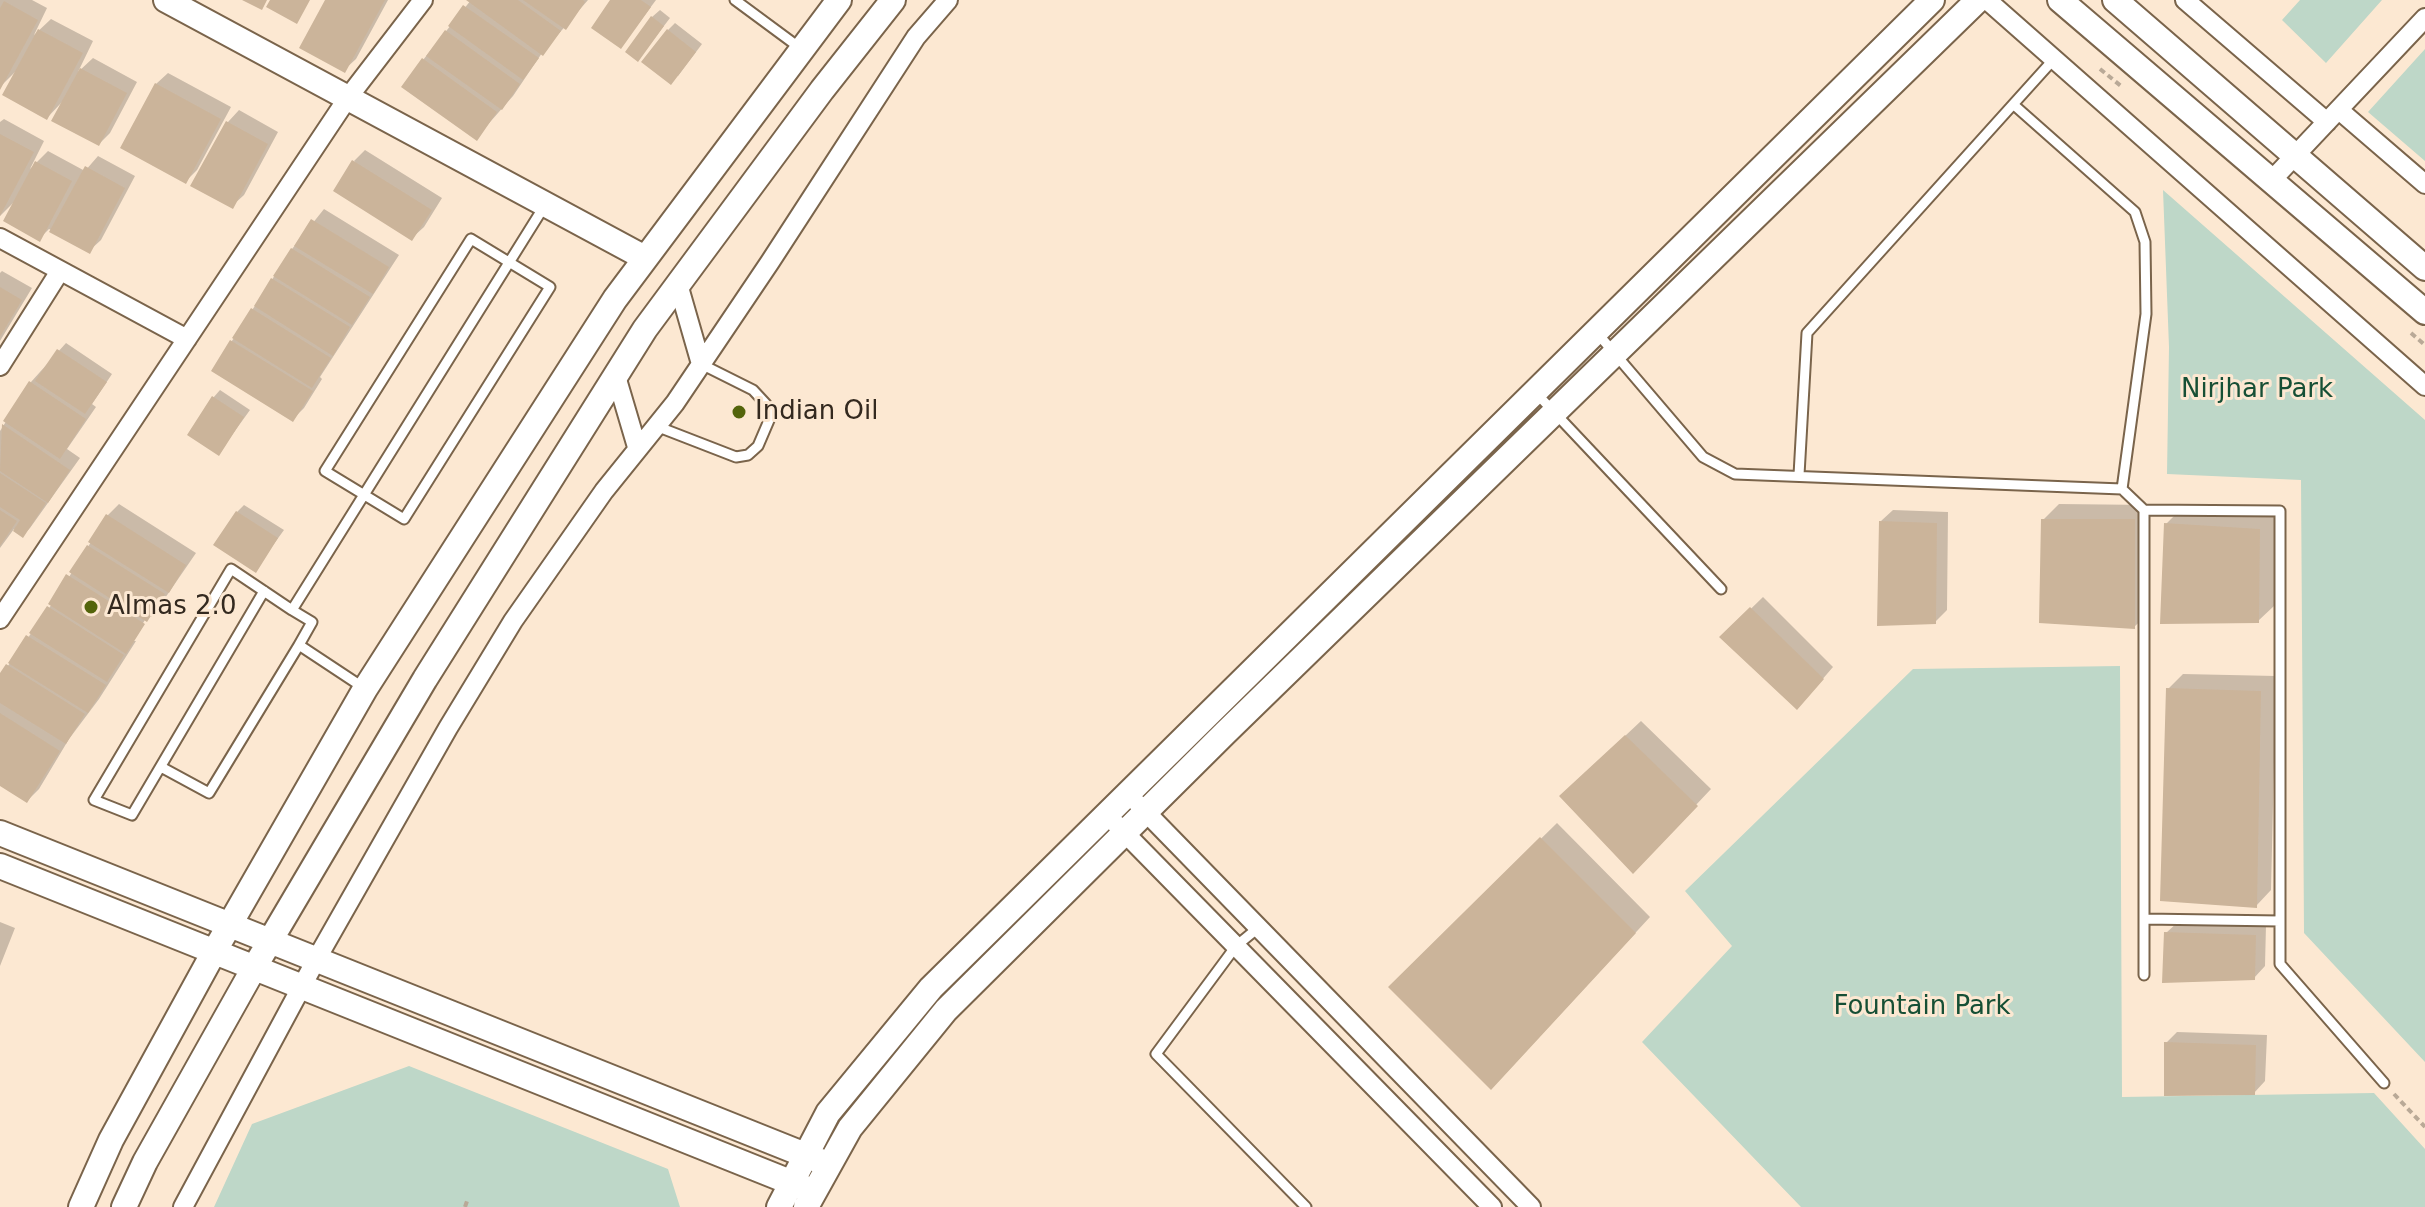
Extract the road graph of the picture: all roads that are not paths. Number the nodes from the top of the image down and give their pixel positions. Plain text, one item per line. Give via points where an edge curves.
1 (166, 0) edge
2 (423, 0) edge
3 (735, 0) edge
4 (839, 0) edge
5 (893, 0) edge
6 (948, 0) edge
7 (1932, 0) edge
8 (1978, 0) edge
9 (1987, 0) edge
10 (2060, 0) edge
11 (2115, 0) edge
12 (2185, 0) edge
13 (2425, 18) edge
14 (801, 50) junction
15 (2054, 59) junction
16 (347, 99) junction
17 (2014, 105) junction
18 (2333, 116) junction
19 (2295, 156) junction
20 (2271, 181) junction
21 (2425, 184) edge
22 (545, 205) junction
23 (0, 238) edge
24 (645, 258) junction
25 (509, 262) junction
26 (2425, 268) edge
27 (60, 271) junction
28 (678, 284) junction
29 (2425, 312) edge
30 (1595, 332) junction
31 (187, 339) junction
32 (1616, 352) junction
33 (701, 364) junction
34 (0, 366) edge
35 (616, 376) junction
36 (2425, 386) edge
37 (1535, 391) junction
38 (1554, 412) junction
39 (655, 426) junction
40 (637, 447) junction
41 (1799, 475) junction
42 (2122, 489) junction
43 (363, 493) junction
44 (2144, 510) junction
45 (1721, 589) dead end
46 (264, 591) junction
47 (292, 610) junction
48 (0, 619) edge
49 (299, 645) junction
50 (365, 689) junction
51 (161, 767) junction
52 (1127, 794) junction
53 (1145, 812) junction
54 (1107, 814) junction
55 (1125, 832) junction
56 (0, 833) edge
57 (0, 866) edge
58 (2145, 919) junction
59 (2280, 921) junction
60 (229, 925) junction
61 (1258, 928) junction
62 (270, 941) junction
63 (1236, 946) junction
64 (214, 952) junction
65 (316, 960) junction
66 (254, 968) junction
67 (2144, 975) dead end
68 (301, 987) junction
69 (618, 1081) junction
70 (2384, 1083) road end
71 (607, 1109) junction
72 (806, 1155) junction
73 (830, 1164) junction
74 (791, 1183) junction
75 (810, 1199) edge
76 (81, 1207) edge
77 (124, 1207) edge
78 (183, 1207) edge
79 (779, 1207) edge
80 (1306, 1207) edge
81 (1492, 1207) edge
82 (1531, 1207) edge

1 - 16 street
2 - 16 street
3 - 14 lane
4 - 14 street
5 - 28 street
6 - 33 street via 908,49
7 - 30 street
8 - 32 street
9 - 15 street
10 - 20 street
11 - 19 street
12 - 18 street
13 - 18 street
14 - 24 street
15 - 17 lane
15 - 36 street
16 - 22 street
16 - 31 street
17 - 41 lane via 1807,333
17 - 42 lane via 2135,212 2145,242 2146,314
18 - 19 street
18 - 21 street
19 - 20 street
19 - 26 street
20 - 29 street
22 - 24 street
22 - 25 lane
23 - 27 street
24 - 50 street
25 - 43 lane
25 - 43 lane via 471,239 325,471
25 - 43 lane via 550,287 404,519
27 - 31 street
27 - 34 street
28 - 33 street
28 - 35 street
30 - 32 lane
30 - 37 street
31 - 48 street
32 - 38 street
32 - 41 lane via 1703,457 1735,474
33 - 39 street
33 - 39 lane via 753,390 766,404 770,418 758,446 736,457
35 - 40 street
35 - 62 street via 425,679
37 - 38 lane
37 - 52 street
38 - 45 lane
38 - 53 street
39 - 40 street
40 - 65 street via 513,621
41 - 42 lane
42 - 44 lane
43 - 47 lane
44 - 58 lane
44 - 59 lane via 2280,511
46 - 47 lane
46 - 51 lane
46 - 51 lane via 231,569 94,800 132,815
47 - 49 lane via 312,622
49 - 50 lane
49 - 51 lane via 209,793
50 - 60 street
52 - 53 street
52 - 54 street
53 - 55 street
53 - 61 street
54 - 55 street
54 - 72 street via 931,988 828,1113
55 - 63 street
55 - 73 street via 946,1010 850,1128
56 - 60 street
57 - 64 street
58 - 59 lane
58 - 67 lane
59 - 70 lane via 2280,964
60 - 62 street
60 - 64 street
61 - 63 lane
61 - 82 street
62 - 65 street
62 - 66 street
63 - 80 lane via 1156,1054
63 - 81 street
64 - 66 street
64 - 76 street via 111,1140
65 - 68 street
65 - 69 street
66 - 68 street
66 - 77 street
68 - 71 street
68 - 78 street
69 - 71 street
69 - 72 street
71 - 74 street
72 - 73 street
72 - 74 street
73 - 75 street
74 - 75 street
74 - 79 street

